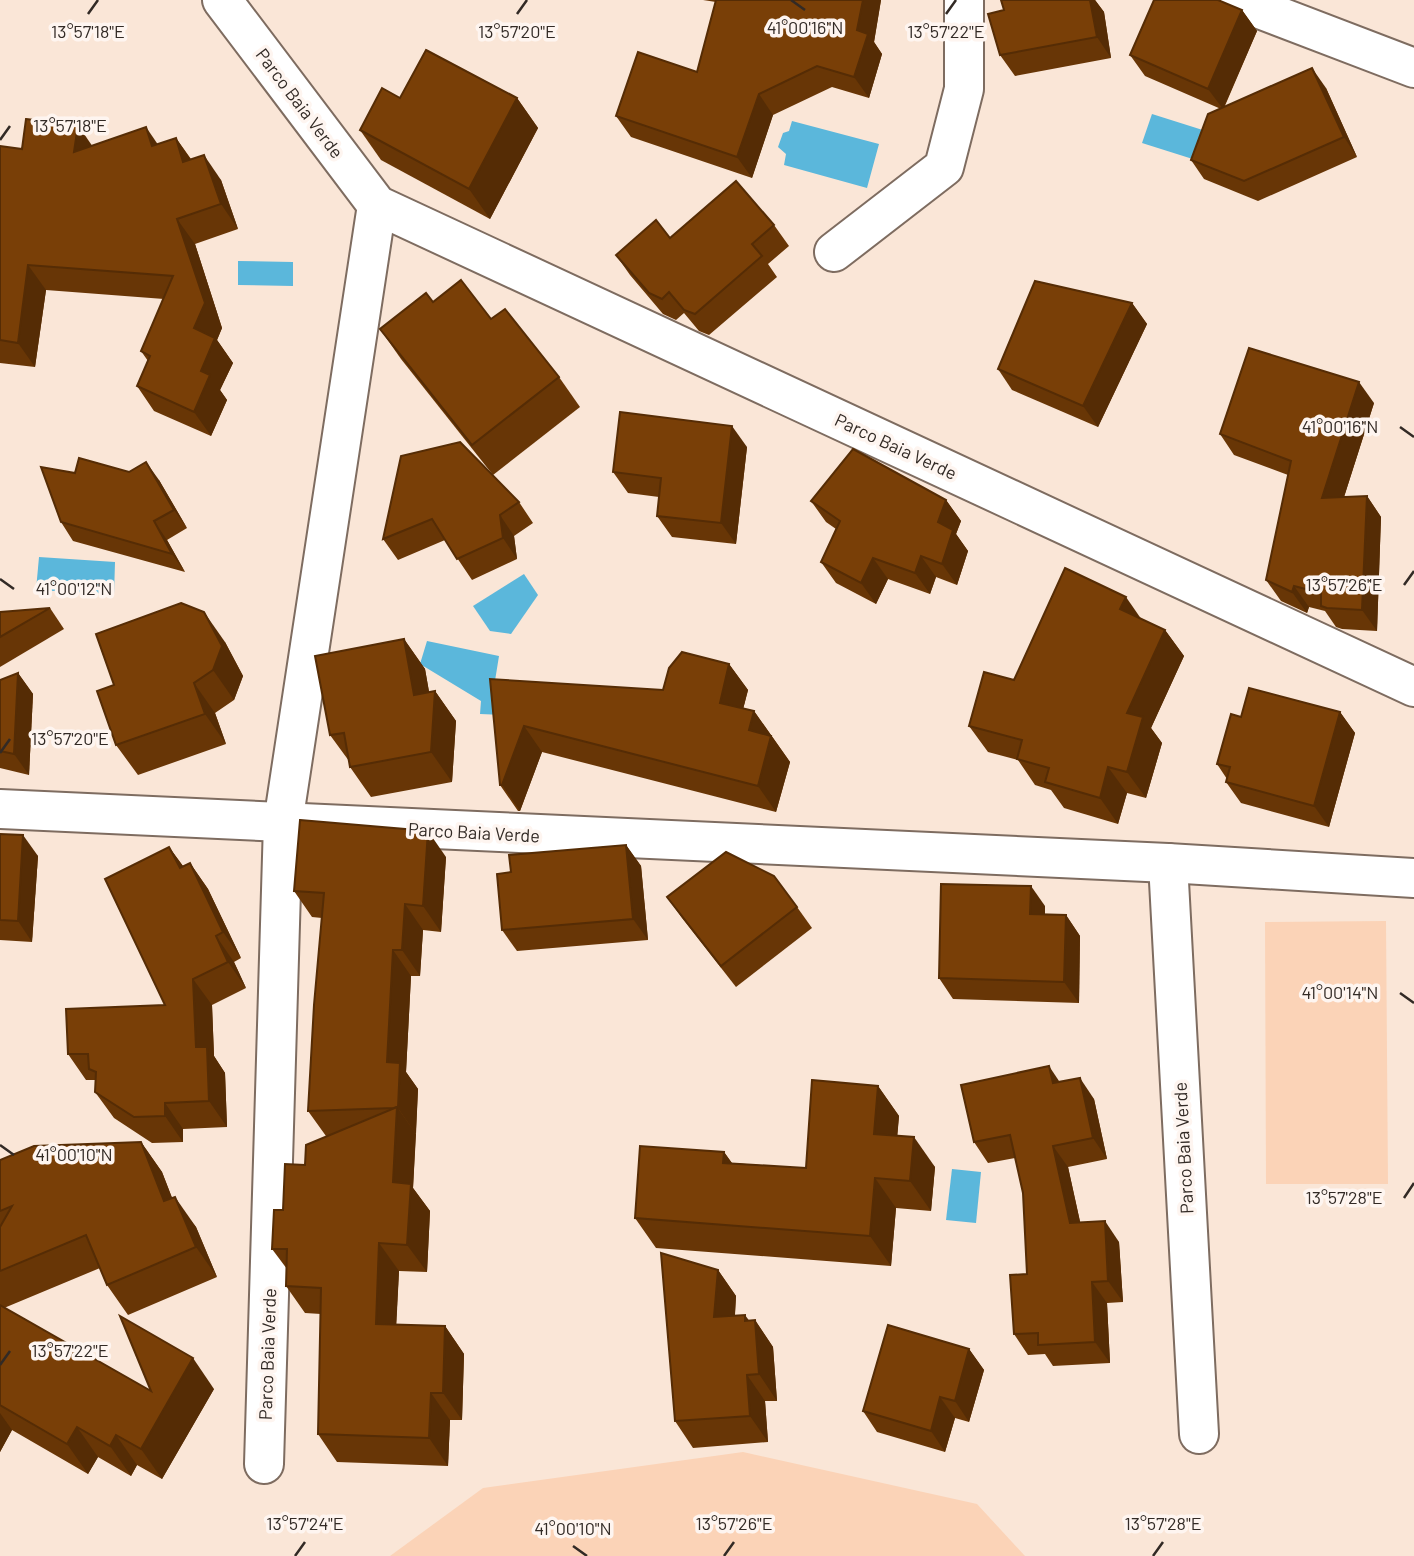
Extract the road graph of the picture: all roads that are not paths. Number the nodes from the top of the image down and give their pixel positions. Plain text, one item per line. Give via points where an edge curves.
1 (222, 0) edge
2 (964, 0) edge
3 (1236, 0) edge
4 (1414, 68) edge
5 (377, 205) junction
6 (834, 252) dead end
7 (1414, 687) edge
8 (0, 809) edge
9 (283, 823) junction
10 (1168, 863) junction
11 (1414, 878) edge
12 (1199, 1434) dead end
13 (264, 1464) dead end

1 - 5 street, Parco Baia Verde
2 - 6 street via 964,89 944,167
3 - 4 street
5 - 7 street, Parco Baia Verde
5 - 9 street, Parco Baia Verde
8 - 9 street, Parco Baia Verde
9 - 10 street, Parco Baia Verde
9 - 13 street, Parco Baia Verde
10 - 11 street, Parco Baia Verde
10 - 12 street, Parco Baia Verde

